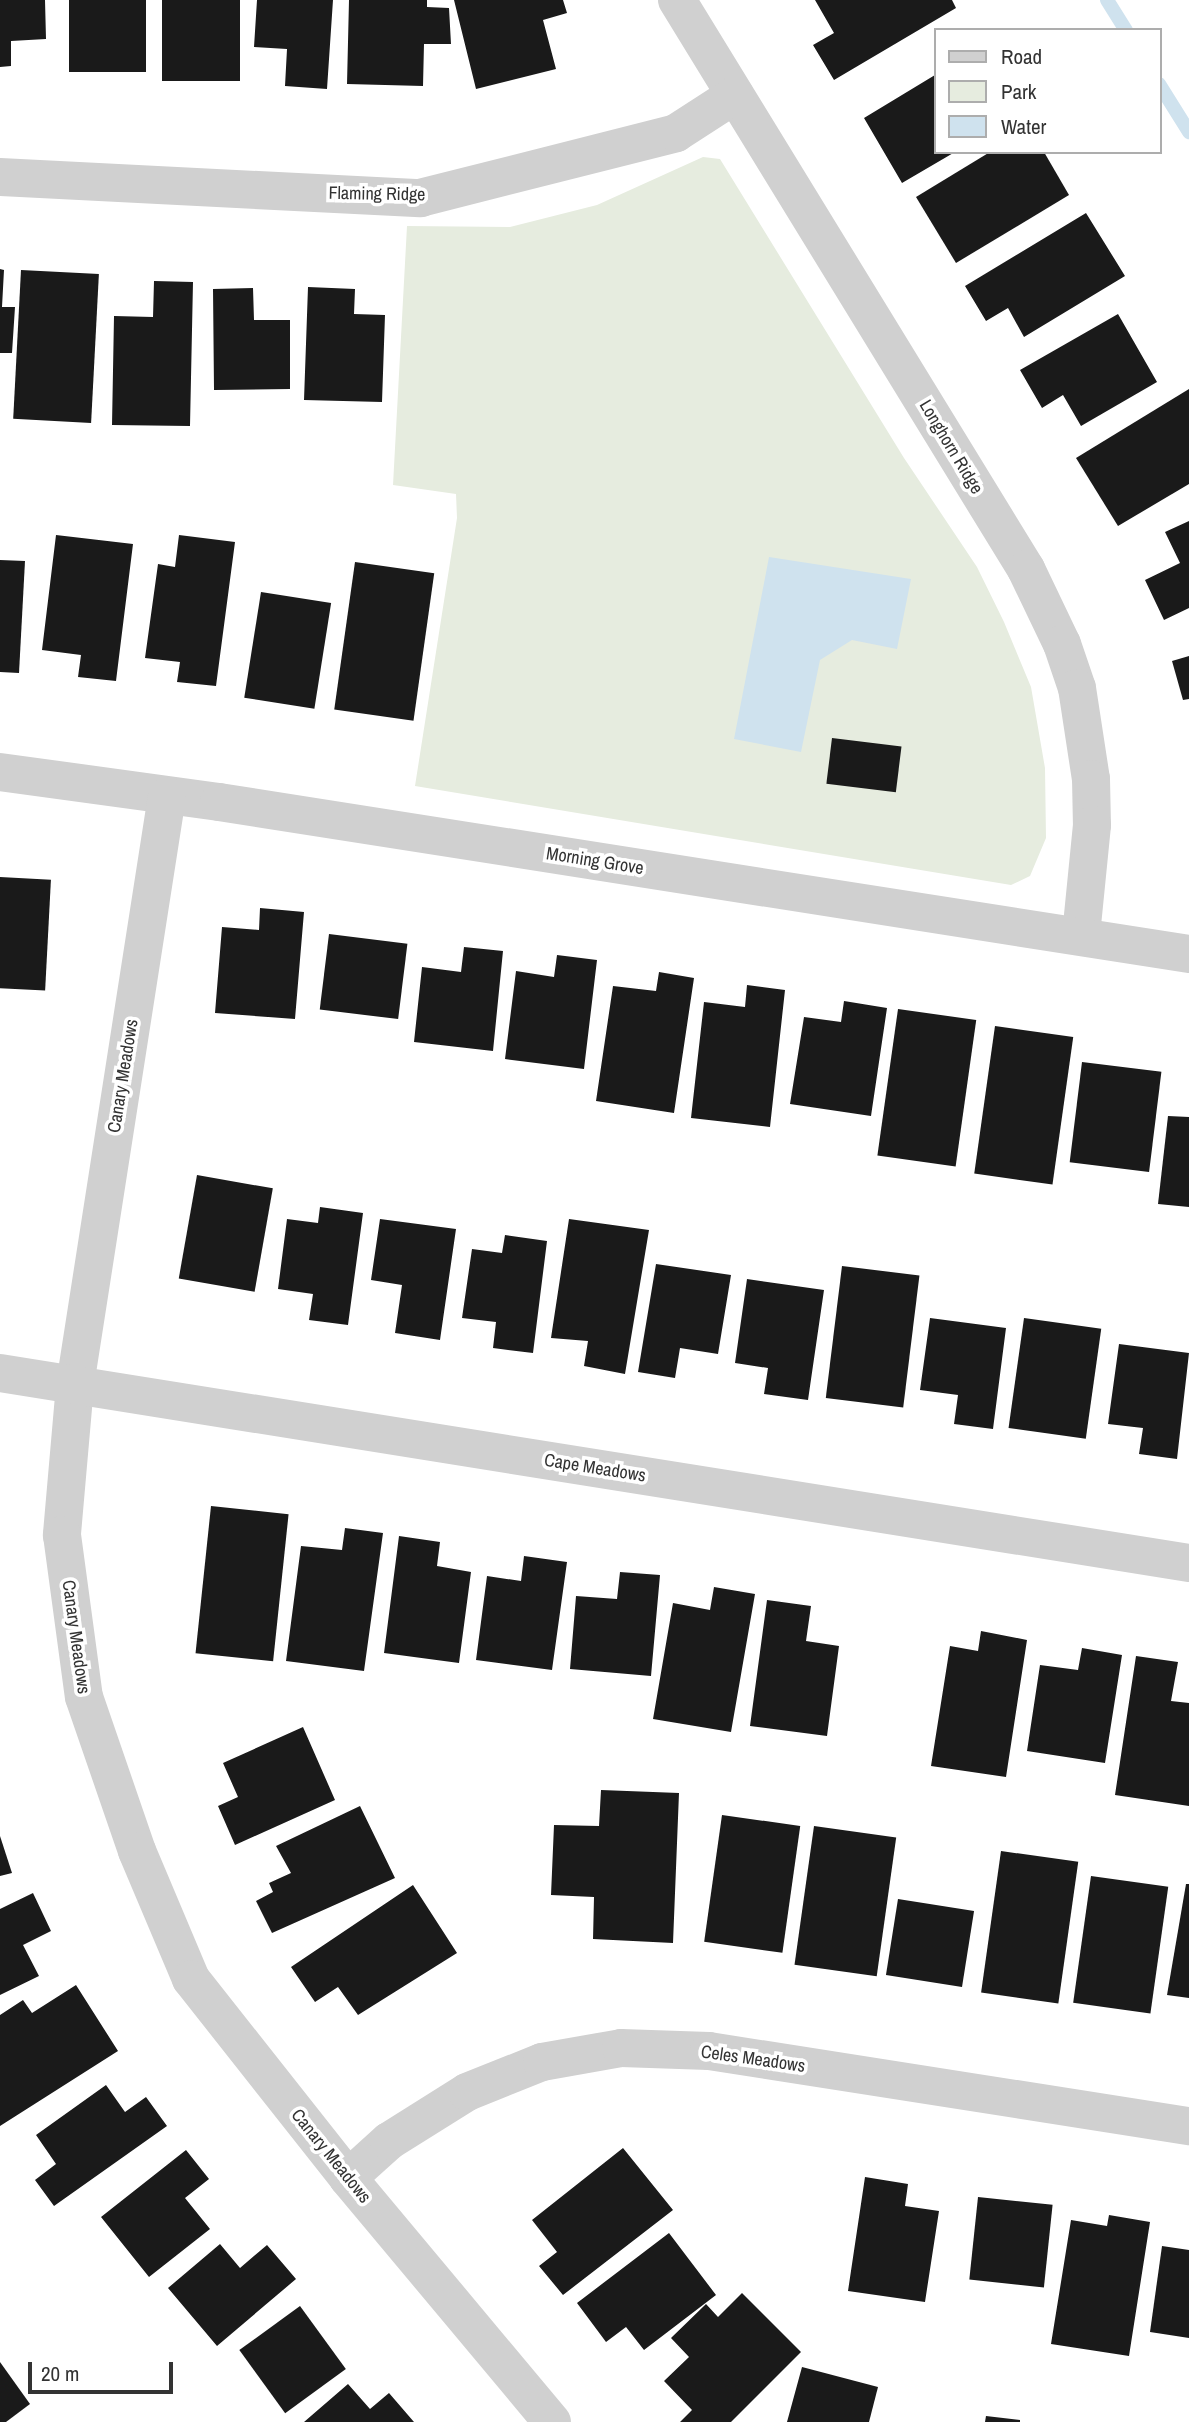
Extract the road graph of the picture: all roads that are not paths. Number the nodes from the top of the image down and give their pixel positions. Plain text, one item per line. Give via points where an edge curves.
1 (677, 0) edge
2 (735, 95) junction
3 (0, 177) edge
4 (0, 772) edge
5 (167, 796) junction
6 (1081, 936) junction
7 (1189, 954) edge
8 (0, 1373) edge
9 (75, 1385) junction
10 (1189, 1563) edge
11 (1189, 2126) edge
12 (348, 2178) junction
13 (552, 2422) edge

1 - 2 street, Longhorn Ridge
2 - 3 street, Flaming Ridge via 676,133 420,198
2 - 6 street, Longhorn Ridge via 1026,569 1062,644 1082,710 1091,779 1092,825
4 - 5 street, Morning Grove
5 - 6 street, Morning Grove
5 - 9 street, Canary Meadows
6 - 7 street, Morning Grove
8 - 9 street, Cape Meadows
9 - 10 street, Cape Meadows
9 - 12 street, Canary Meadows via 62,1535 88,1710 137,1851 191,1979
11 - 12 street, Celes Meadows via 709,2051 621,2048 542,2062 467,2092 389,2141
12 - 13 street, Canary Meadows

